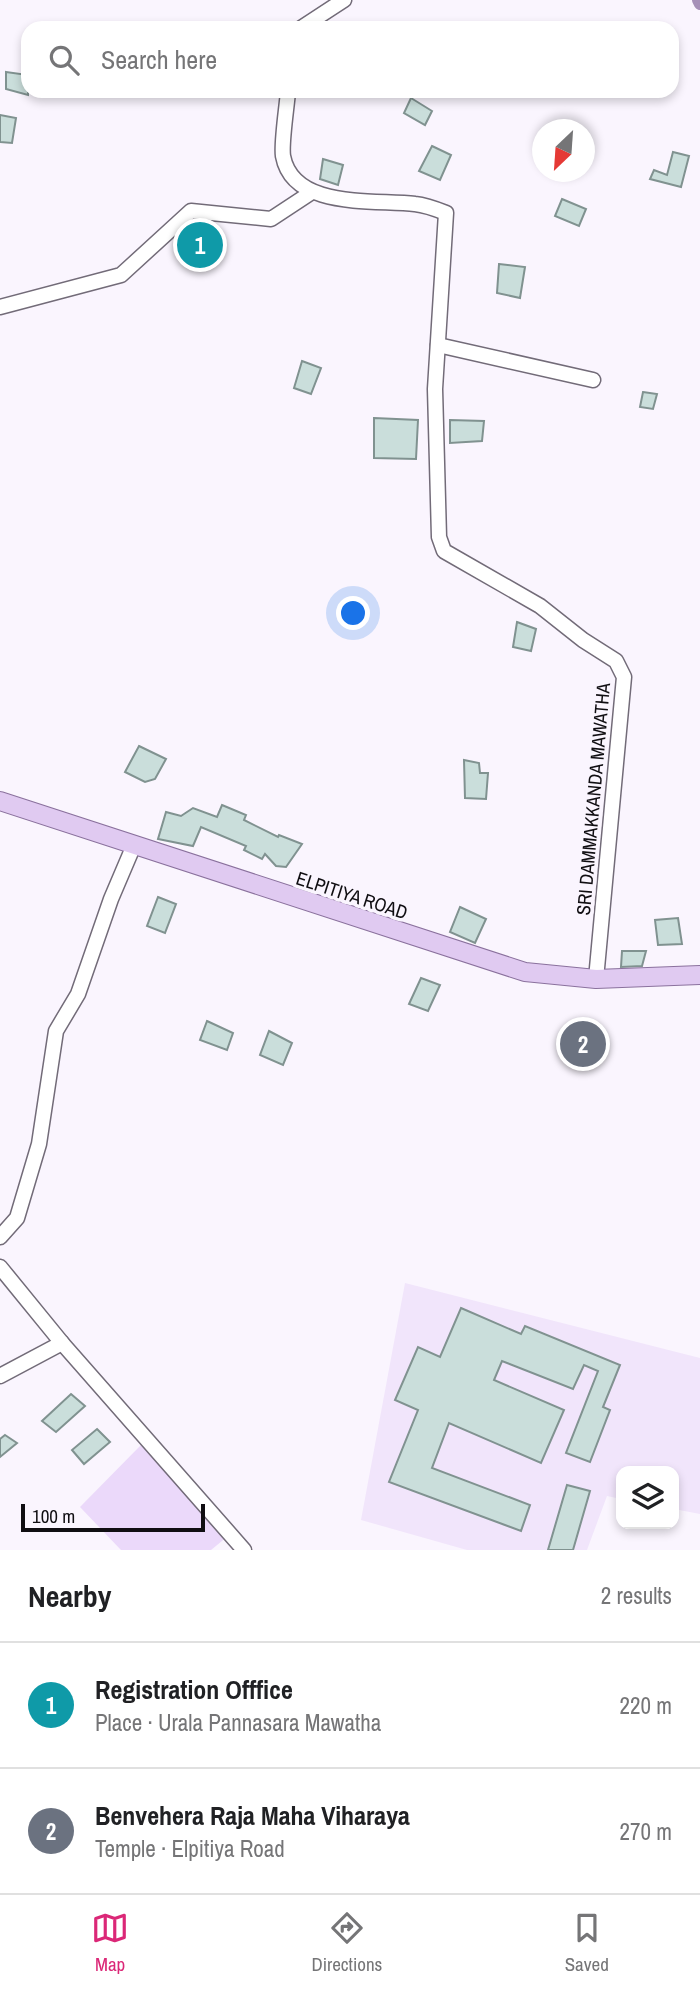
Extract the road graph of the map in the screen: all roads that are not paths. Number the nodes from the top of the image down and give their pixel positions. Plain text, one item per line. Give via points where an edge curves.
1 (344, 0) edge
2 (312, 21) edge
3 (287, 98) edge
4 (312, 191) junction
5 (0, 307) edge
6 (438, 345) junction
7 (593, 380) dead end
8 (0, 801) edge
9 (134, 845) junction
10 (700, 975) edge
11 (596, 979) junction
12 (0, 1237) edge
13 (0, 1267) edge
14 (62, 1343) junction
15 (0, 1376) edge
16 (244, 1550) edge

1 - 2 street
3 - 4 street via 283,156 293,178
4 - 5 street via 271,219 191,211 121,275
4 - 6 street, SRI DAMMAKKANDA MAWATHA via 347,200 416,204 446,213
6 - 7 street
6 - 11 street, SRI DAMMAKKANDA MAWATHA via 439,537 444,551 540,606 616,661 624,677
8 - 9 main road, ELPITIYA ROAD
9 - 11 main road, ELPITIYA ROAD via 525,972
9 - 12 street via 78,994 56,1031 39,1144 17,1218
10 - 11 main road, ELPITIYA ROAD
13 - 14 street
14 - 15 street
14 - 16 street

